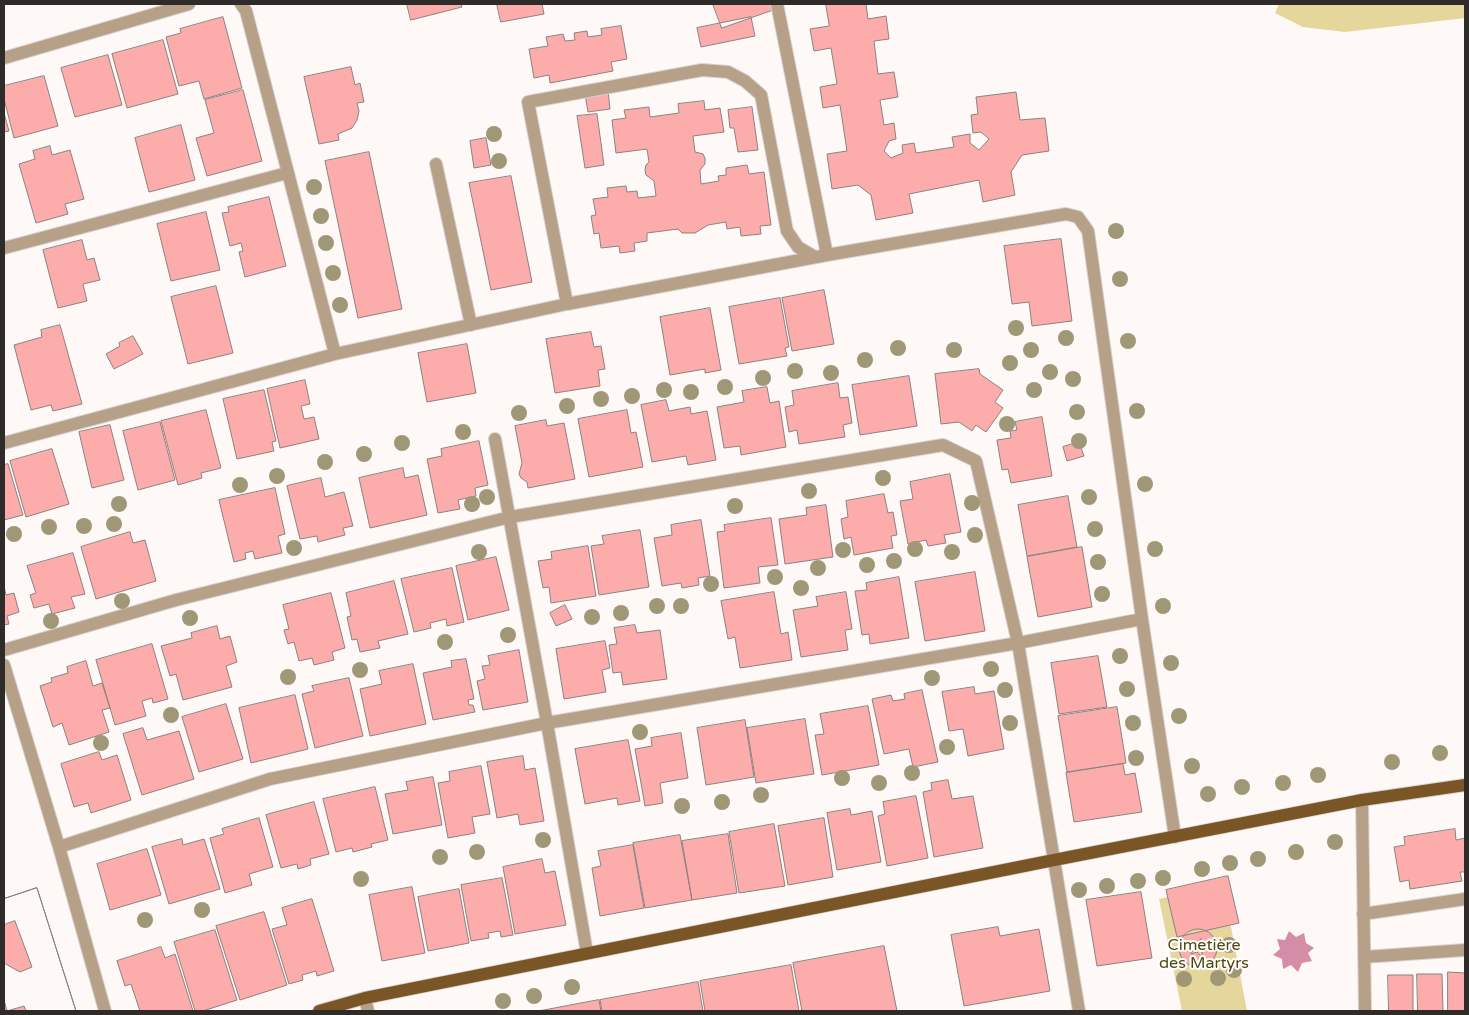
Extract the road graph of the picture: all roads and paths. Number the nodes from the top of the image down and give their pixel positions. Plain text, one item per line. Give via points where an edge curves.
1 (189, 4) edge
2 (241, 4) edge
3 (778, 4) edge
4 (4, 58) edge
5 (436, 164) dead end
6 (287, 173) junction
7 (4, 248) edge
8 (821, 256) junction
9 (567, 304) junction
10 (471, 324) junction
11 (334, 354) junction
12 (495, 439) dead end
13 (4, 443) edge
14 (510, 517) junction
15 (1142, 619) junction
16 (1018, 643) junction
17 (4, 650) edge
18 (4, 665) edge
19 (547, 723) junction
20 (1465, 785) edge
21 (1362, 800) junction
22 (1175, 837) junction
23 (59, 847) junction
24 (1054, 860) junction
25 (1465, 899) edge
26 (1363, 914) junction
27 (1465, 950) edge
28 (587, 953) junction
29 (1364, 957) junction
30 (365, 998) junction
31 (105, 1011) edge
32 (320, 1011) edge
33 (368, 1011) edge
34 (1079, 1011) edge
35 (1365, 1011) edge

1 - 4 street
2 - 6 street via 246,11
3 - 8 street
5 - 10 street
6 - 7 street
6 - 11 street
8 - 9 street
8 - 9 street via 798,247 787,232 760,95 745,81 728,72 702,70 528,102
8 - 15 street via 1066,214 1078,216 1088,231
9 - 10 street
10 - 11 street
11 - 13 street
12 - 14 street
14 - 16 street via 943,445 976,461
14 - 17 street via 176,600
14 - 19 street
15 - 16 street
15 - 22 street
16 - 19 street
16 - 24 street
18 - 23 street
19 - 23 street via 270,779
19 - 28 street
20 - 21 main road
21 - 22 main road
21 - 26 street
22 - 24 main road
23 - 31 street
24 - 28 main road
24 - 34 street
25 - 26 street
26 - 29 street
27 - 29 street
28 - 30 main road
29 - 35 street
30 - 32 main road
30 - 33 street

